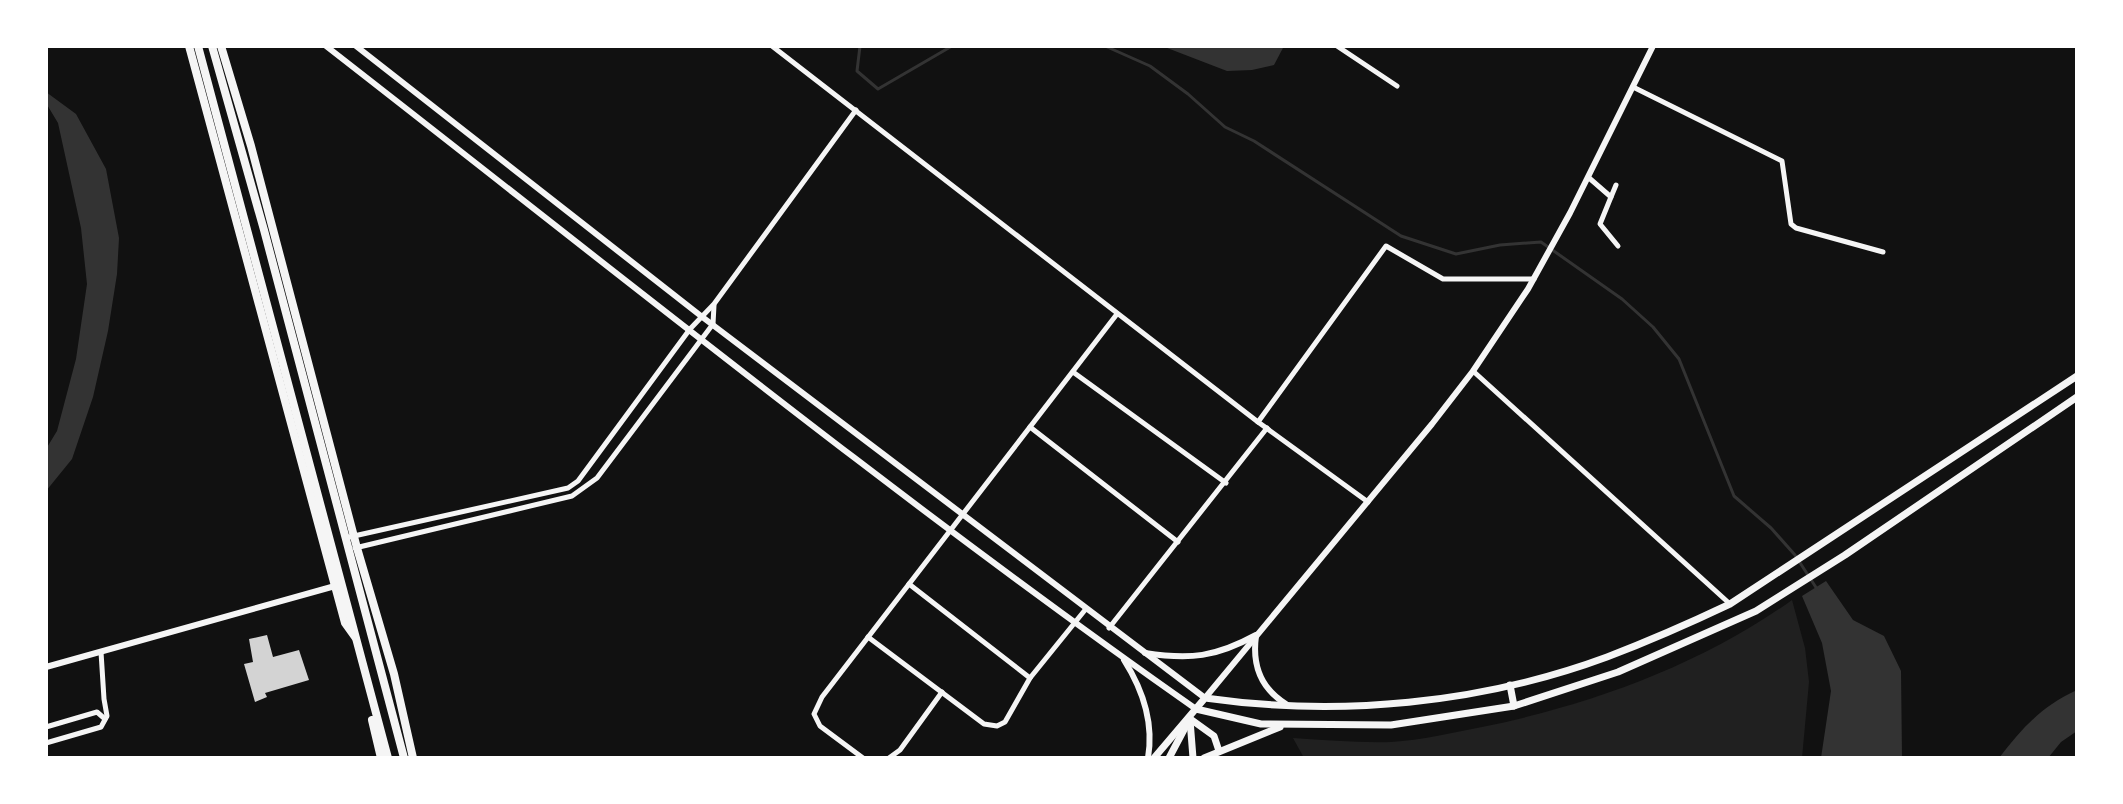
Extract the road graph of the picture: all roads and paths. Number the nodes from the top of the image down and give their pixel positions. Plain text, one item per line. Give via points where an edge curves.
1 (189, 46) edge
2 (198, 46) edge
3 (212, 46) edge
4 (221, 46) edge
5 (326, 46) edge
6 (356, 46) edge
7 (772, 46) edge
8 (1337, 46) edge
9 (1653, 46) edge
10 (199, 71) junction
11 (1397, 86) dead end
12 (1633, 87) junction
13 (856, 110) junction
14 (1588, 177) junction
15 (1616, 185) dead end
16 (1611, 197) junction
17 (1618, 246) dead end
18 (1883, 252) dead end
19 (1534, 279) junction
20 (714, 304) junction
21 (1117, 314) junction
22 (701, 316) junction
23 (713, 324) junction
24 (690, 329) junction
25 (702, 339) junction
26 (1473, 371) junction
27 (1073, 372) junction
28 (2077, 376) edge
29 (2077, 397) edge
30 (1258, 422) junction
31 (1030, 427) junction
32 (1267, 428) junction
33 (578, 481) junction
34 (1226, 483) junction
35 (584, 488) junction
36 (1368, 502) junction
37 (963, 514) junction
38 (951, 529) junction
39 (350, 537) junction
40 (1178, 542) junction
41 (353, 549) junction
42 (909, 584) junction
43 (338, 585) junction
44 (1730, 604) junction
45 (1085, 610) junction
46 (1075, 623) junction
47 (1109, 628) junction
48 (1256, 635) junction
49 (868, 637) junction
50 (101, 652) junction
51 (1143, 653) junction
52 (1122, 657) junction
53 (46, 667) edge
54 (1030, 678) junction
55 (1510, 685) junction
56 (942, 692) junction
57 (1205, 698) junction
58 (372, 699) junction
59 (1290, 706) junction
60 (1514, 706) junction
61 (1196, 709) junction
62 (1189, 718) junction
63 (105, 719) junction
64 (1285, 725) junction
65 (46, 727) edge
66 (46, 743) edge
67 (1219, 751) junction
68 (381, 758) edge
69 (388, 758) edge
70 (404, 758) edge
71 (413, 758) edge
72 (863, 758) edge
73 (889, 758) edge
74 (1151, 758) edge
75 (1172, 758) edge
76 (1193, 758) edge
77 (1204, 758) edge

1 - 10 highway
2 - 10 highway
3 - 39 highway
4 - 39 highway
5 - 24 street
6 - 22 street
7 - 13 street
8 - 11 street
9 - 12 street
10 - 43 highway
12 - 14 street
12 - 18 street via 1782,161 1791,224 1796,228
13 - 20 street
13 - 21 street
14 - 16 street
14 - 19 street
15 - 16 street
16 - 17 street via 1600,224
19 - 26 street
19 - 30 street via 1443,279 1386,246
20 - 22 street
20 - 23 street
21 - 27 street
21 - 30 street
22 - 23 street
22 - 24 street
23 - 25 street
23 - 37 street
24 - 25 street
24 - 33 street
25 - 35 street
25 - 38 street
26 - 36 street
26 - 44 street
27 - 31 street
27 - 34 street
28 - 44 main road
29 - 60 main road via 1745,617 1636,665
30 - 32 street
31 - 37 street
31 - 40 street
32 - 34 street
32 - 36 street
33 - 35 street
33 - 39 street via 568,488
34 - 40 street
35 - 41 street via 572,496
36 - 48 street
37 - 38 street
37 - 45 street
38 - 42 street
38 - 46 street
39 - 41 highway
40 - 47 street
41 - 70 highway
41 - 71 highway via 394,674
42 - 49 street
42 - 54 street
43 - 50 street
43 - 58 highway
44 - 55 main road via 1605,657
45 - 46 street
45 - 47 street
46 - 52 street
46 - 54 street
47 - 51 street
48 - 51 street via 1212,655 1173,658
48 - 57 street
48 - 59 street via 1258,674 1267,689
49 - 56 street
49 - 72 street via 814,714 820,726
50 - 53 street
50 - 63 street
51 - 57 street
52 - 61 street
52 - 74 street via 1147,710
54 - 56 street via 1012,713 997,726 984,724
55 - 59 main road via 1407,702
55 - 60 main road
56 - 73 street
57 - 59 main road
57 - 61 main road
58 - 68 highway
58 - 69 highway
60 - 64 main road via 1391,725
61 - 62 main road
61 - 64 main road via 1245,722
62 - 67 main road via 1214,736
62 - 74 main road
62 - 75 main road via 1183,743
62 - 76 main road
63 - 65 street via 97,712
63 - 66 street via 101,727
64 - 67 main road
67 - 77 main road

